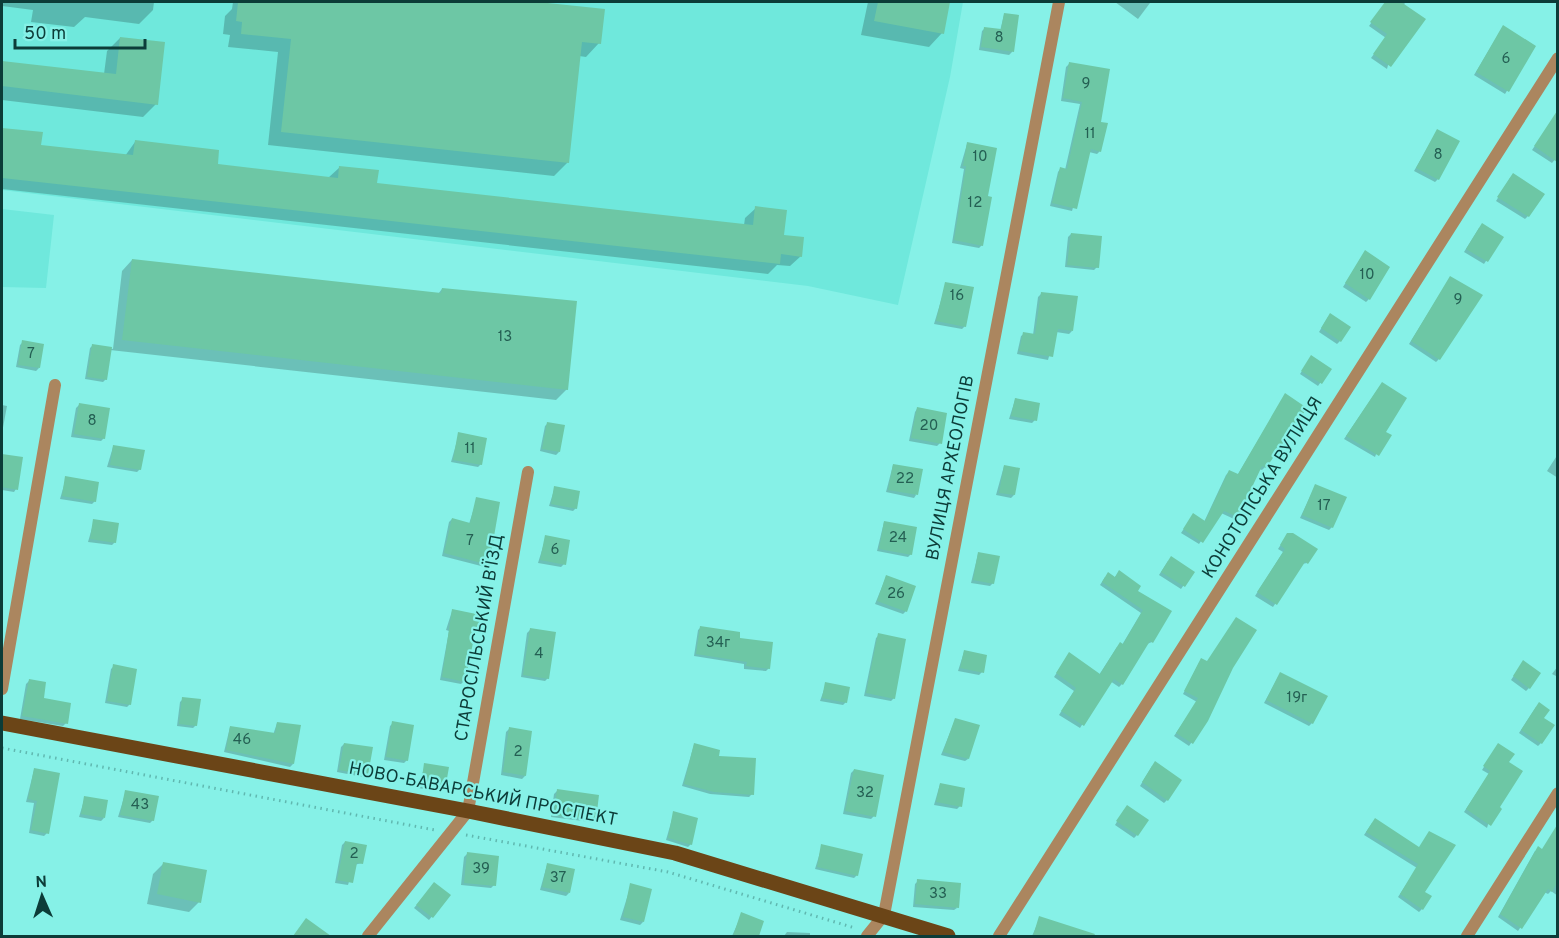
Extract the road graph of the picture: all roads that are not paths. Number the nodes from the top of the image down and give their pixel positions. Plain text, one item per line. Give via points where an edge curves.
1 (1059, 2) edge
2 (1557, 58) edge
3 (55, 385) dead end
4 (528, 471) dead end
5 (2, 689) edge
6 (2, 723) edge
7 (1557, 793) edge
8 (468, 811) junction
9 (884, 915) junction
10 (368, 936) edge
11 (867, 936) edge
12 (948, 936) edge
13 (999, 936) edge
14 (1467, 936) edge

1 - 9 street, ВУЛИЦЯ АРХЕОЛОГІВ
2 - 13 street, КОНОТОПСЬКА ВУЛИЦЯ
3 - 5 street
4 - 8 street, СТАРОСІЛЬСЬКИЙ В'ЇЗД
6 - 8 main road, НОВО-БАВАРСЬКИЙ ПРОСПЕКТ
7 - 14 street
8 - 9 main road, НОВО-БАВАРСЬКИЙ ПРОСПЕКТ via 675,853
8 - 10 street
9 - 11 street, ВУЛИЦЯ АРХЕОЛОГІВ
9 - 12 main road, НОВО-БАВАРСЬКИЙ ПРОСПЕКТ

